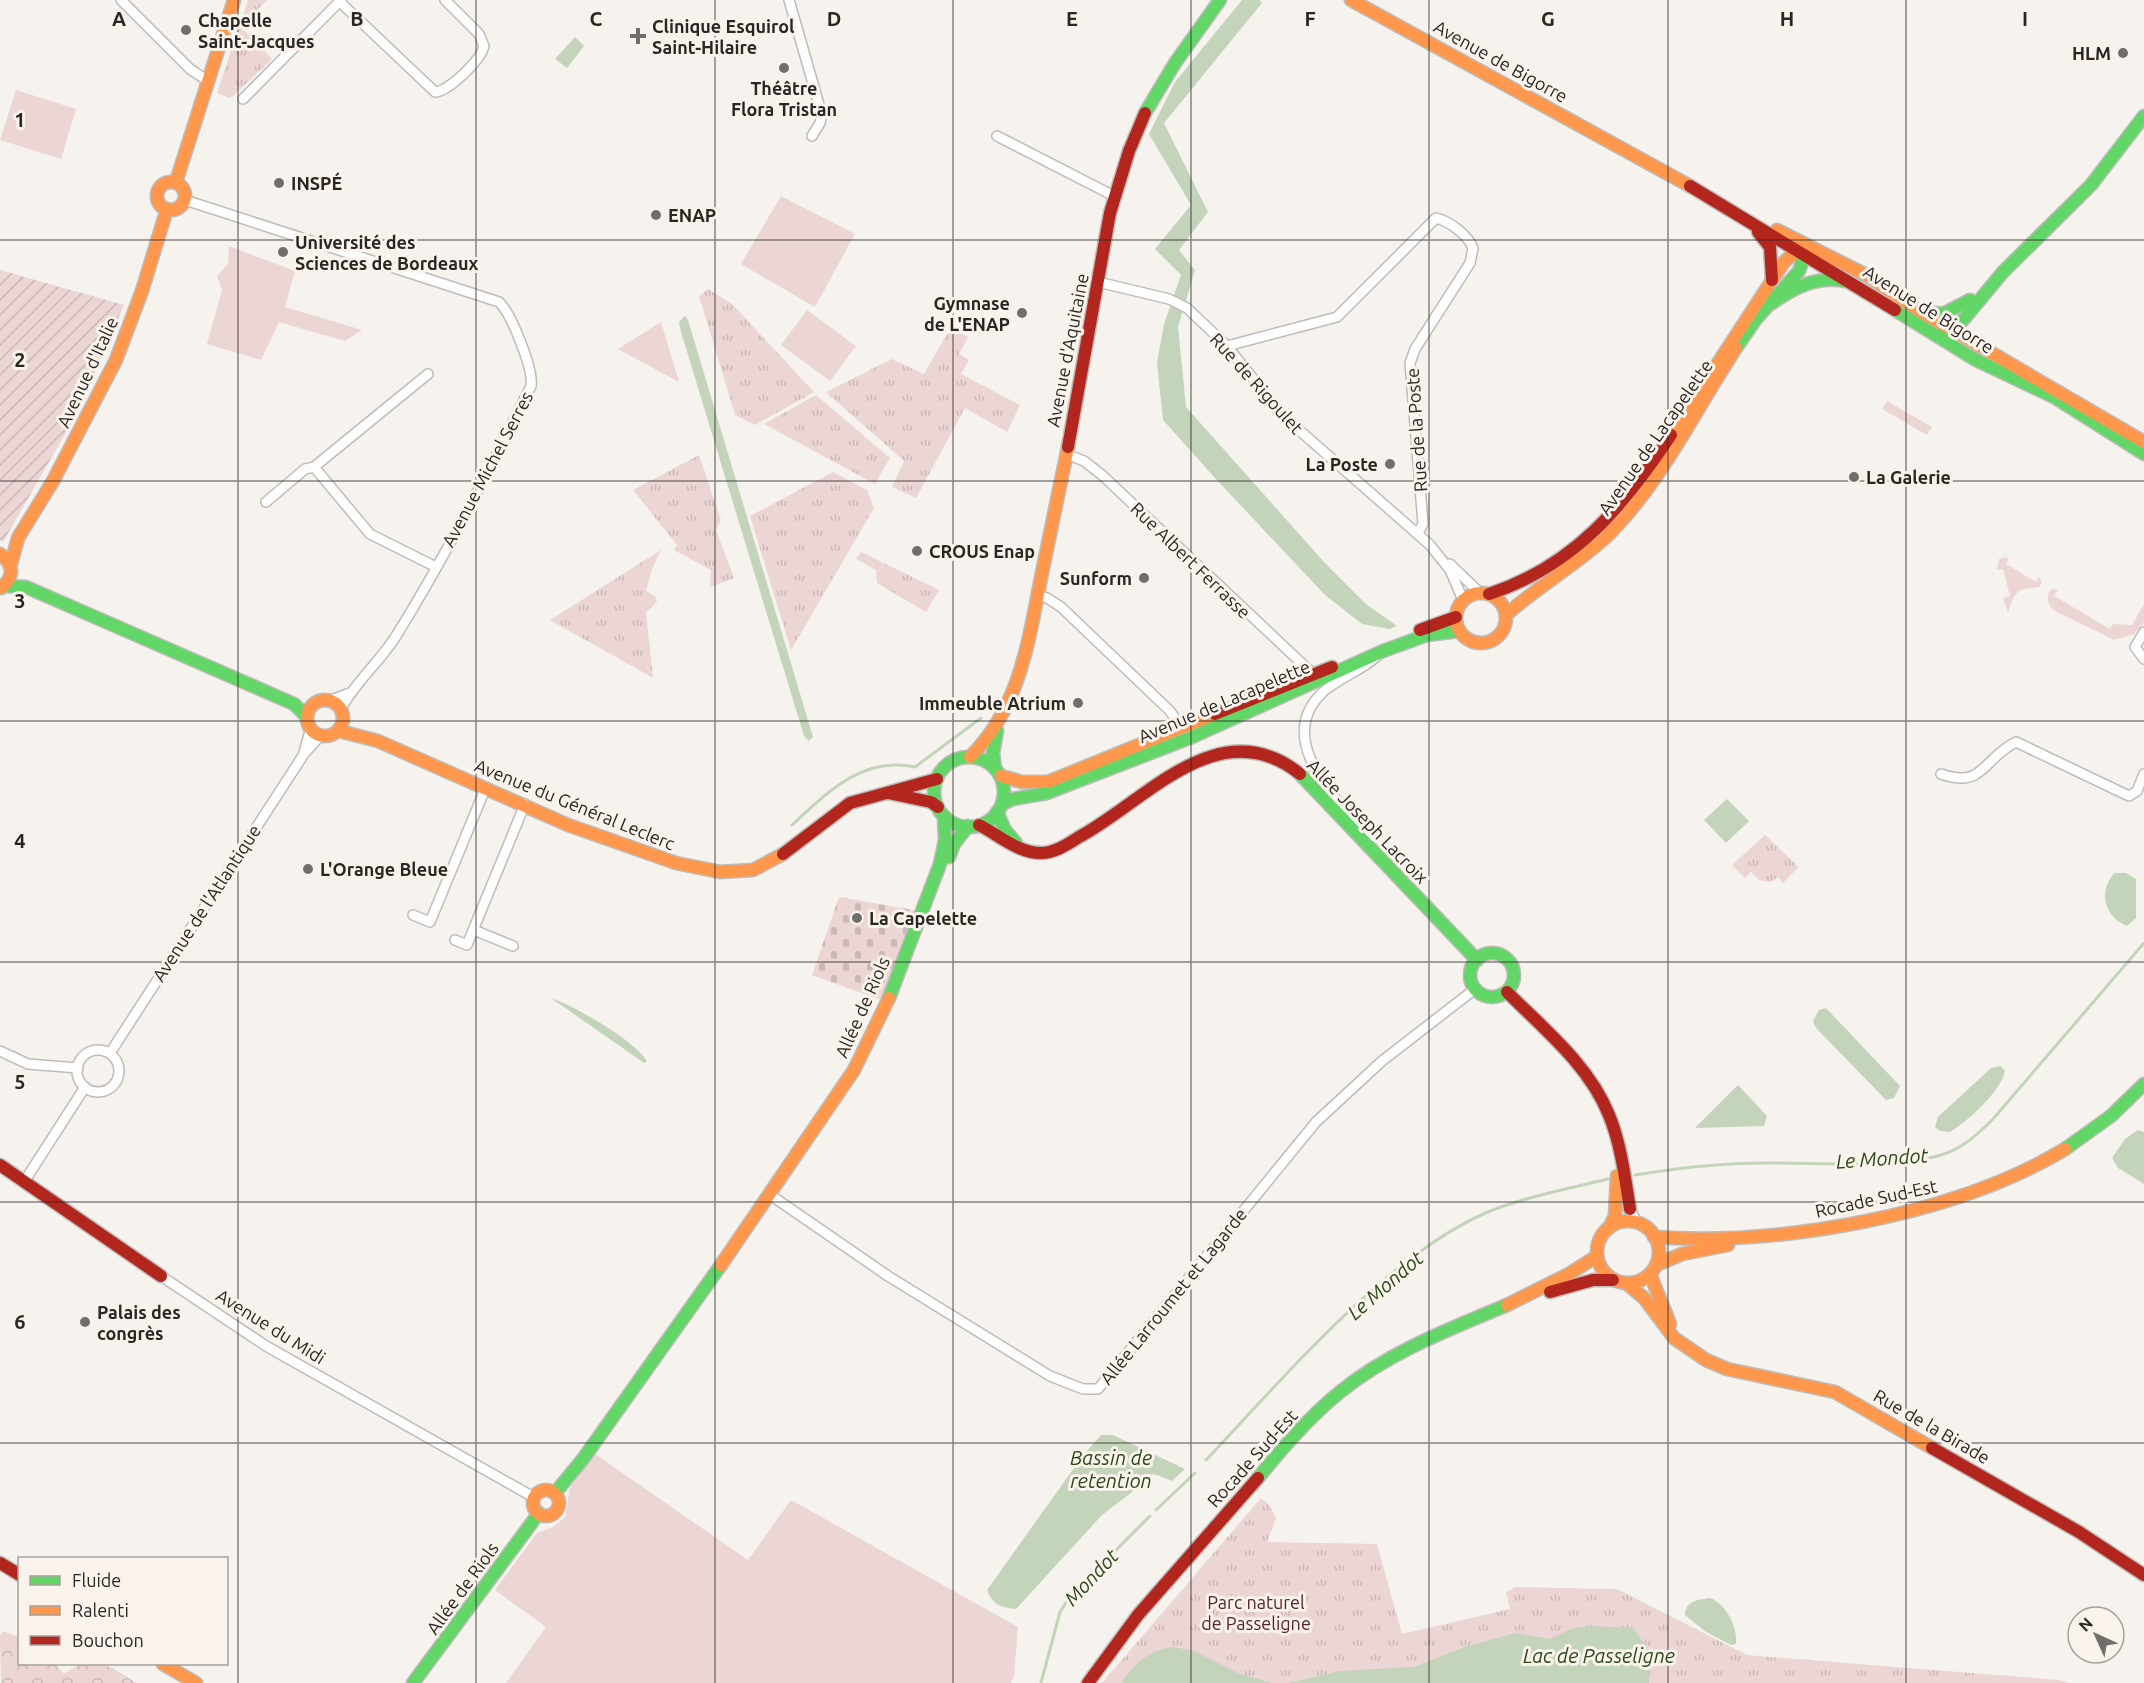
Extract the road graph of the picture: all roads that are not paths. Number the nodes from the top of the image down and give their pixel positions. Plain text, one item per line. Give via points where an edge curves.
1 (121, 0) edge
2 (234, 0) edge
3 (445, 0) edge
4 (789, 0) edge
5 (1220, 0) edge
6 (1350, 0) edge
7 (341, 1) edge
8 (208, 81) junction
9 (243, 99) dead end
10 (2144, 116) edge
11 (812, 136) dead end
12 (997, 136) dead end
13 (1670, 175) junction
14 (176, 182) junction
15 (1114, 196) junction
16 (185, 200) junction
17 (167, 209) junction
18 (1799, 249) junction
19 (2003, 272) junction
20 (1772, 280) junction
21 (1098, 282) junction
22 (1858, 286) junction
23 (1970, 300) junction
24 (1772, 303) junction
25 (1916, 310) junction
26 (1965, 315) junction
27 (1946, 331) junction
28 (1227, 346) junction
29 (2030, 373) junction
30 (428, 374) dead end
31 (2144, 442) edge
32 (1066, 454) junction
33 (2144, 454) edge
34 (314, 467) junction
35 (266, 502) dead end
36 (1418, 533) junction
37 (17, 541) junction
38 (0, 552) edge
39 (1439, 555) junction
40 (436, 567) junction
41 (11, 569) junction
42 (26, 587) junction
43 (2, 588) edge
44 (1485, 593) junction
45 (1037, 595) junction
46 (1463, 600) junction
47 (1506, 615) junction
48 (1456, 617) junction
49 (1459, 631) junction
50 (2144, 632) edge
51 (1383, 651) junction
52 (2144, 659) edge
53 (1312, 673) junction
54 (350, 693) junction
55 (331, 700) junction
56 (314, 703) junction
57 (294, 704) junction
58 (342, 713) junction
59 (313, 727) junction
60 (997, 727) junction
61 (1182, 729) junction
62 (339, 730) junction
63 (377, 741) junction
64 (970, 757) junction
65 (998, 772) junction
66 (1941, 774) dead end
67 (2144, 774) edge
68 (937, 779) junction
69 (486, 787) junction
70 (887, 793) junction
71 (525, 804) junction
72 (1000, 808) junction
73 (941, 811) junction
74 (974, 826) junction
75 (1022, 851) junction
76 (1381, 858) junction
77 (413, 915) dead end
78 (474, 930) junction
79 (455, 940) dead end
80 (513, 946) dead end
81 (1477, 960) junction
82 (1475, 989) junction
83 (1507, 992) junction
84 (0, 1051) edge
85 (110, 1053) junction
86 (78, 1068) junction
87 (2144, 1084) edge
88 (85, 1087) junction
89 (1614, 1130) junction
90 (0, 1165) edge
91 (24, 1182) junction
92 (769, 1194) junction
93 (1630, 1209) joint
94 (1637, 1223) junction
95 (1609, 1228) junction
96 (1795, 1232) junction
97 (1654, 1237) junction
98 (1597, 1256) junction
99 (1653, 1269) junction
100 (161, 1276) joint
101 (1620, 1281) junction
102 (1489, 1312) junction
103 (1687, 1347) junction
104 (555, 1493) junction
105 (535, 1498) junction
106 (539, 1513) junction
107 (0, 1563) edge
108 (0, 1568) edge
109 (18, 1574) edge
110 (2144, 1575) edge
111 (18, 1579) edge
112 (431, 1663) junction
113 (165, 1665) edge
114 (172, 1665) edge
115 (196, 1683) edge
116 (204, 1683) edge
117 (413, 1683) edge
118 (419, 1683) edge
119 (1088, 1683) edge

1 - 8 street via 190,69
2 - 8 street
3 - 7 street via 479,34 484,46 479,57 446,90 435,92
4 - 11 street via 822,115
5 - 15 street, Avenue d'Aquitaine via 1154,94 1127,153
6 - 13 street, Avenue de Bigorre
7 - 9 street
8 - 14 street
10 - 19 street via 2091,185
12 - 15 street
13 - 18 street, Avenue de Bigorre
13 - 20 street via 1682,188 1765,239 1772,258
14 - 16 street via 185,191
14 - 17 street via 167,182 158,192 160,204
15 - 21 street, Avenue d'Aquitaine
16 - 17 street via 176,209
16 - 40 street, Avenue Michel Serres via 494,300 505,309 532,374 531,386
17 - 37 street, Avenue d'Italie via 142,291 109,376
18 - 20 street, Avenue de Lacapelette
18 - 22 street, Avenue de Bigorre
18 - 24 street, Avenue de Lacapelette via 1799,271
18 - 25 street, Avenue de Bigorre via 1868,276
19 - 23 street
19 - 26 street
20 - 44 street, Avenue de Lacapelette via 1658,454 1608,520 1570,552 1516,585
21 - 28 street, Rue de Rigoulet via 1169,299 1187,308
21 - 32 street, Avenue d'Aquitaine
22 - 24 street via 1821,279 1798,285
22 - 27 street, Avenue de Bigorre
23 - 25 street via 1942,314
23 - 27 street
24 - 47 street, Avenue de Lacapelette via 1752,326 1619,523 1602,541
25 - 27 street, Avenue de Bigorre
26 - 27 street via 1955,328
26 - 29 street via 1974,337
27 - 29 street, Avenue de Bigorre
27 - 33 street, Avenue de Bigorre via 1993,370 2054,397
28 - 36 street, Rue de Rigoulet via 1282,415
28 - 36 street, Rue de la Poste via 1337,317 1436,218 1446,221 1467,239 1473,248 1470,263 1410,363 1423,524
29 - 31 street, Avenue de Bigorre
30 - 34 street
32 - 45 street, Avenue d'Aquitaine
32 - 53 street, Rue Albert Ferrasse via 1084,461 1102,475
34 - 35 street via 305,469
34 - 40 street via 370,534
36 - 39 street, Rue de Rigoulet
37 - 38 street, Avenue d'Italie
37 - 41 street, Avenue d'Italie
38 - 41 street
39 - 44 street
39 - 46 street, Rue de Rigoulet
40 - 54 street, Avenue Michel Serres via 396,637
41 - 42 street
41 - 43 street, Avenue d'Italie
42 - 43 street
42 - 57 street
44 - 46 street, Avenue de Lacapelette
44 - 47 street via 1500,602
45 - 60 street, Avenue d'Aquitaine via 1024,659
45 - 61 street via 1070,615 1170,711
46 - 48 street
47 - 49 street, Avenue de Lacapelette via 1502,632 1489,642 1472,642
48 - 49 street
48 - 53 street, Avenue de Lacapelette
49 - 51 street, Avenue de Lacapelette via 1427,635
50 - 52 street via 2135,647
51 - 72 street, Avenue de Lacapelette via 1192,736 1047,793 1013,799
51 - 76 street via 1320,694 1309,710 1304,735 1306,751 1317,772
53 - 61 street, Avenue de Lacapelette
54 - 55 street
54 - 58 street, Avenue Michel Serres
55 - 56 street
55 - 58 street
56 - 57 street
56 - 59 street
57 - 59 street
58 - 62 street
58 - 63 street, Avenue du Général Leclerc
59 - 62 street via 329,735
59 - 85 street, Avenue de l'Atlantique via 304,754
60 - 64 street, Avenue d'Aquitaine
60 - 65 street, Avenue d'Aquitaine via 993,753
61 - 65 street, Avenue de Lacapelette via 1048,782 1022,782
62 - 63 street, Avenue du Général Leclerc
63 - 69 street, Avenue du Général Leclerc
64 - 65 street via 988,762
64 - 68 street via 950,762
65 - 72 street via 1004,795
66 - 67 street via 1964,780 1979,772 2007,746 2019,742 2126,795 2137,792
68 - 70 street, Avenue du Général Leclerc
68 - 73 street via 935,797
69 - 71 street, Avenue du Général Leclerc
69 - 77 street via 430,922
70 - 71 street, Avenue du Général Leclerc via 848,804 817,830 753,870 719,872 668,862
70 - 73 street, Avenue du Général Leclerc via 931,802
71 - 78 street
72 - 74 street
72 - 75 street via 1005,830
73 - 74 street via 951,821
73 - 92 street, Allée de Riols via 947,829 943,852 873,1035 842,1089
74 - 75 street
74 - 92 street, Allée de Riols via 954,844 868,1054 840,1100
75 - 76 street, Allée Joseph Lacroix via 1045,852 1064,845 1108,822 1186,765 1236,752 1277,760 1300,774
76 - 81 street, Allée Joseph Lacroix
78 - 79 street via 467,945
78 - 80 street
81 - 82 street via 1470,977
81 - 83 street via 1496,954 1508,960 1514,980
82 - 83 street via 1487,997
82 - 92 street, Allée Larroumet et Lagarde via 1382,1061 1316,1122 1098,1389 1083,1389 1050,1376 888,1276
83 - 89 street via 1587,1077
84 - 86 street via 28,1064
85 - 86 street via 89,1052
85 - 88 street via 119,1069 117,1081 102,1091
86 - 88 street
87 - 96 street, Rocade Sud-Est via 2077,1143 2026,1173 1912,1212
88 - 91 street
89 - 93 street
89 - 95 street via 1617,1194 1615,1216
90 - 91 street, Avenue du Midi
91 - 100 street, Avenue du Midi
92 - 104 street, Allée de Riols
93 - 94 street
94 - 95 street via 1627,1221
94 - 97 street
95 - 98 street via 1602,1236
96 - 97 street, Rocade Sud-Est via 1682,1240
96 - 99 street, Rocade Sud-Est via 1685,1252
97 - 99 street via 1658,1256
98 - 101 street via 1600,1265
98 - 102 street, Rocade Sud-Est via 1563,1278
99 - 101 street via 1642,1279
99 - 103 street, Rue de la Birade via 1665,1316
100 - 105 street, Avenue du Midi via 266,1346
101 - 102 street, Rocade Sud-Est via 1593,1280 1567,1286
101 - 103 street, Rue de la Birade via 1644,1298 1664,1326
102 - 119 street, Rocade Sud-Est via 1359,1378 1323,1407 1150,1600
103 - 110 street, Rue de la Birade via 1727,1370 1835,1392 2079,1532
104 - 105 street via 544,1490
104 - 106 street via 559,1501 555,1512 547,1516
105 - 106 street via 534,1506
106 - 112 street, Allée de Riols
107 - 109 street
108 - 111 street
112 - 117 street, Allée de Riols
112 - 118 street
113 - 115 street
114 - 116 street

